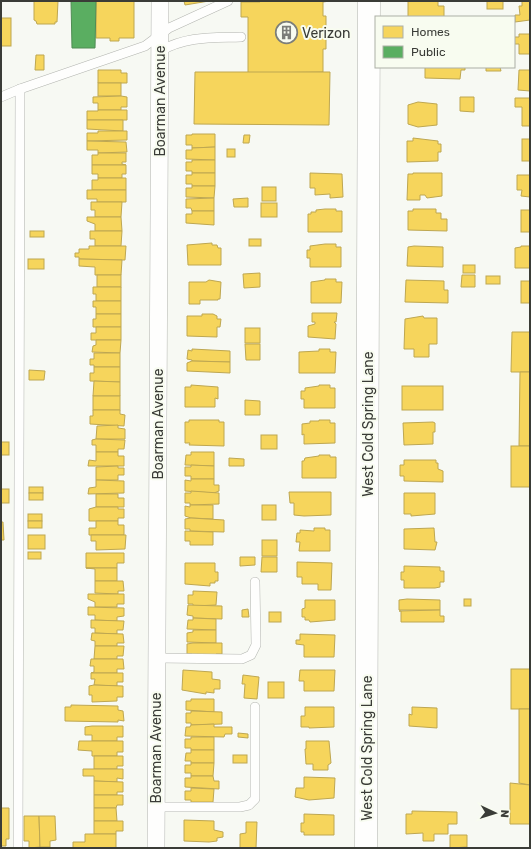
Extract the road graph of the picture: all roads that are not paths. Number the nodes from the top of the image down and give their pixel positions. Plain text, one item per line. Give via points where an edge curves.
1 (160, 1) edge
2 (228, 1) edge
3 (369, 1) edge
4 (240, 37) dead end
5 (160, 43) junction
6 (20, 89) junction
7 (1, 97) edge
8 (255, 582) dead end
9 (157, 658) junction
10 (255, 707) dead end
11 (156, 807) junction
12 (18, 848) edge
13 (156, 848) edge
14 (366, 848) edge

1 - 5 street, Boarman Avenue
2 - 5 lane via 169,28
3 - 14 main road, West Cold Spring Lane
4 - 5 lane via 196,38
5 - 6 lane
5 - 9 street, Boarman Avenue
6 - 7 lane
6 - 12 lane
8 - 9 lane via 256,645 252,655 242,659
9 - 11 street, Boarman Avenue
10 - 11 lane via 255,799 249,805 240,807
11 - 13 street, Boarman Avenue

